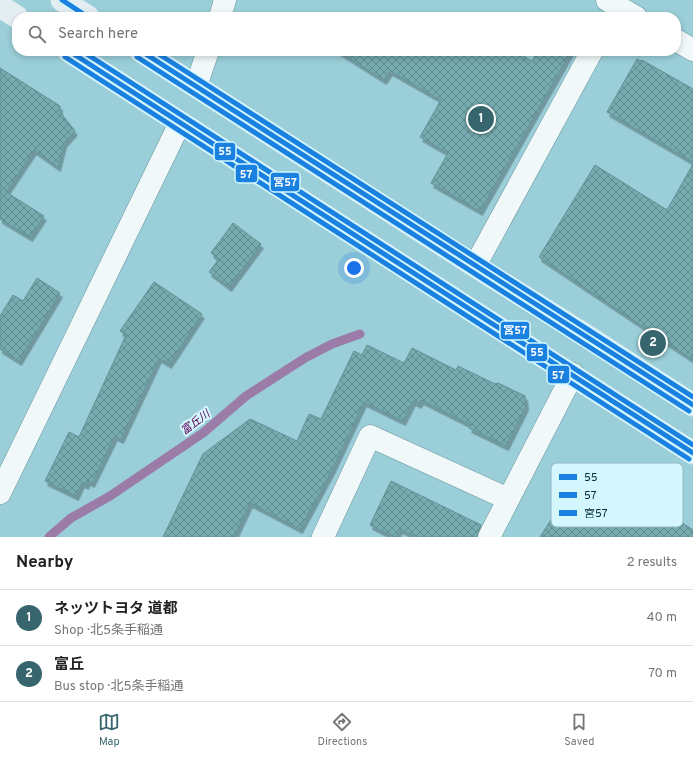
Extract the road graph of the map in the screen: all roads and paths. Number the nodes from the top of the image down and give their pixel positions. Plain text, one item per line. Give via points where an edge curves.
1 (62, 0) edge
2 (225, 0) edge
3 (0, 6) edge
4 (611, 8) edge
5 (80, 12) edge
6 (221, 12) edge
7 (622, 12) edge
8 (12, 14) edge
9 (681, 43) edge
10 (693, 50) edge
11 (76, 56) edge
12 (149, 56) edge
13 (206, 56) edge
14 (589, 56) edge
15 (196, 86) junction
16 (180, 123) junction
17 (475, 266) junction
18 (573, 374) junction
19 (693, 405) edge
20 (693, 452) edge
21 (0, 493) edge
22 (508, 499) junction
23 (324, 537) edge
24 (489, 537) edge

1 - 5 highway
2 - 6 street
3 - 8 highway
4 - 7 street
9 - 10 street
11 - 16 highway
12 - 15 highway
13 - 15 street
14 - 17 street
15 - 17 highway
16 - 18 highway
16 - 21 street
17 - 19 highway
18 - 20 highway
18 - 22 street
22 - 23 street via 370,436
22 - 24 street

